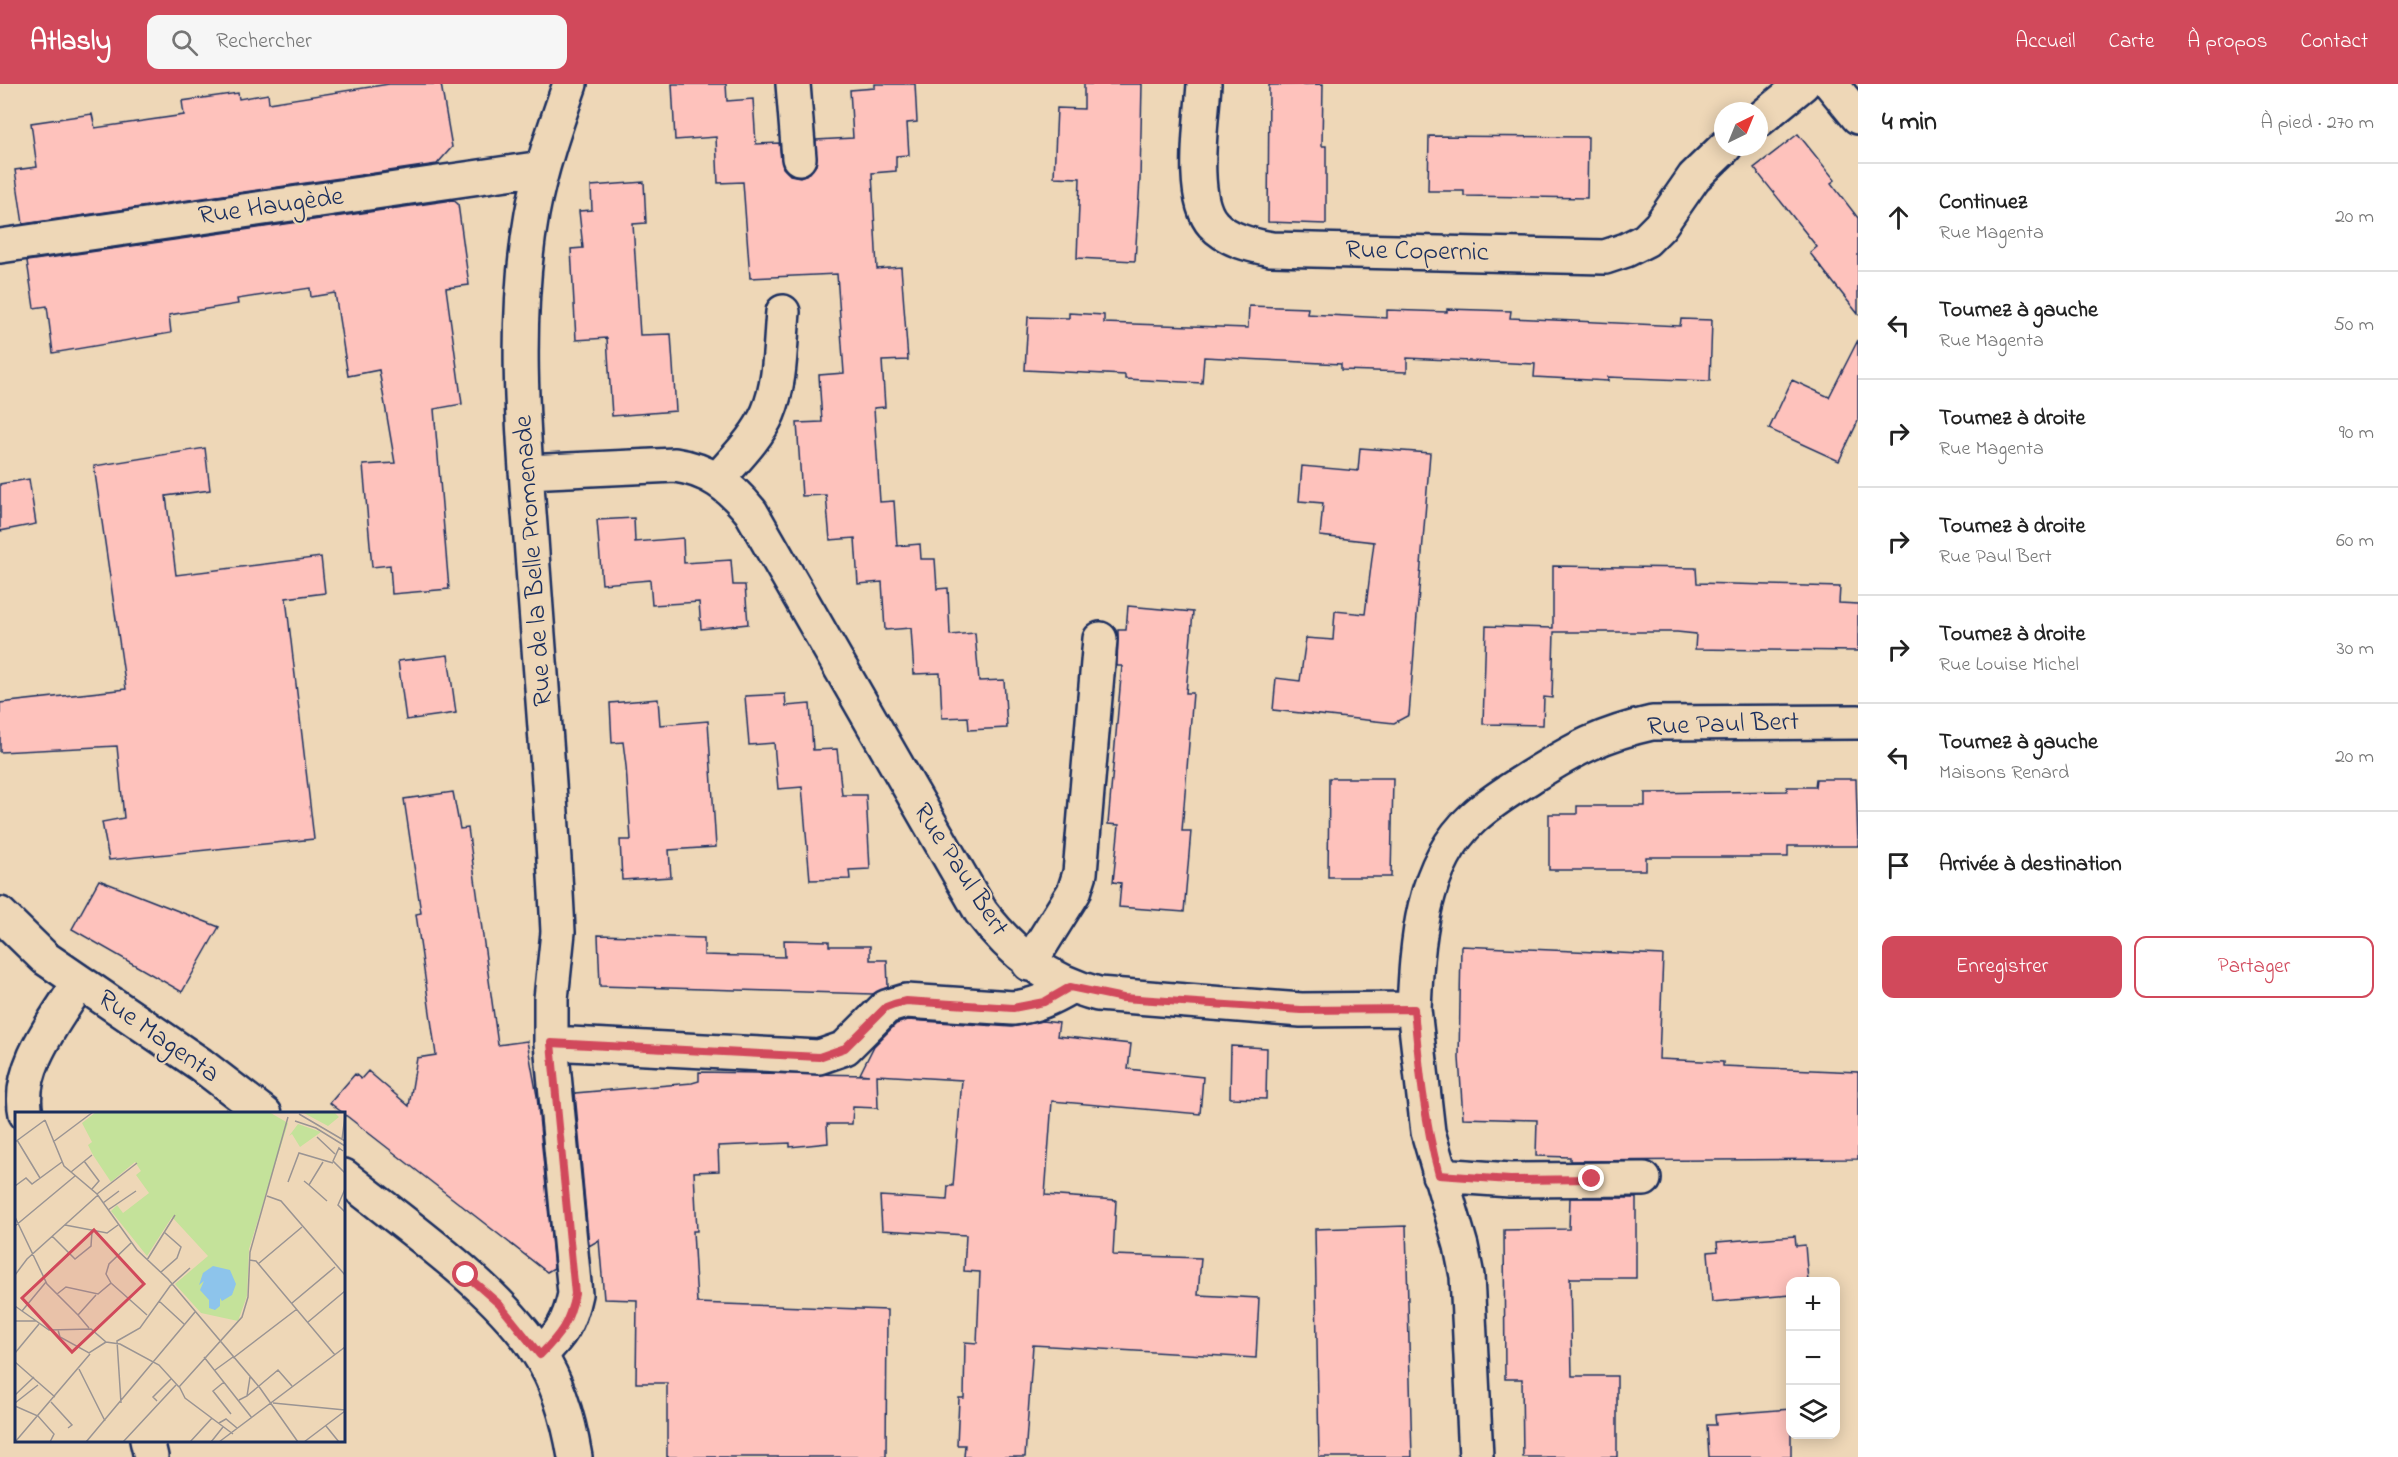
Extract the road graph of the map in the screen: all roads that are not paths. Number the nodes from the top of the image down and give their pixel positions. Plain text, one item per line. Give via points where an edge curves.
1 (570, 84) edge
2 (794, 84) edge
3 (1204, 84) edge
4 (1803, 84) edge
5 (1831, 84) edge
6 (1768, 113) edge
7 (1858, 117) edge
8 (1716, 156) edge
9 (799, 158) dead end
10 (542, 168) junction
11 (0, 246) edge
12 (783, 312) dead end
13 (526, 472) junction
14 (718, 479) junction
15 (1100, 639) dead end
16 (1858, 722) edge
17 (0, 914) edge
18 (1029, 964) junction
19 (79, 983) junction
20 (1070, 987) junction
21 (1414, 1009) junction
22 (551, 1043) junction
23 (26, 1112) edge
24 (264, 1112) edge
25 (1439, 1175) junction
26 (345, 1177) edge
27 (1644, 1179) dead end
28 (540, 1355) junction
29 (147, 1442) edge
30 (151, 1457) edge
31 (575, 1457) edge
32 (1476, 1457) edge

1 - 10 street, Rue de la Belle Promenade
2 - 9 street
3 - 8 street, Rue Copernic via 1199,190 1203,208 1213,224 1229,236 1271,249 1605,256 1646,240 1694,177
4 - 6 street
5 - 7 street
10 - 11 street, Rue Haugède
10 - 13 street, Rue de la Belle Promenade via 525,274 522,368
12 - 14 street via 775,393 768,414
13 - 14 street, Rue Paul Bert via 675,465 697,468
13 - 22 street, Rue de la Belle Promenade via 558,932
14 - 18 street, Rue Paul Bert via 751,512 975,902 997,933
15 - 18 street via 1080,873 1074,892
16 - 21 street, Rue Paul Bert via 1652,723 1582,745 1500,796 1458,834 1435,875 1417,948
17 - 19 street, Rue Magenta via 34,949
18 - 20 street, Rue Paul Bert
19 - 23 street via 34,1058 23,1102
19 - 24 street, Rue Magenta
20 - 21 street, Rue Paul Bert via 1123,998 1278,1008
20 - 22 street via 1044,1002 1013,1008 906,1001 894,1004 886,1007 845,1048 819,1057
21 - 25 street via 1424,1110
22 - 28 street via 575,1294 570,1318
25 - 27 street via 1510,1180
25 - 32 street via 1467,1276
26 - 28 street via 499,1304
28 - 31 street via 566,1414
29 - 30 street

